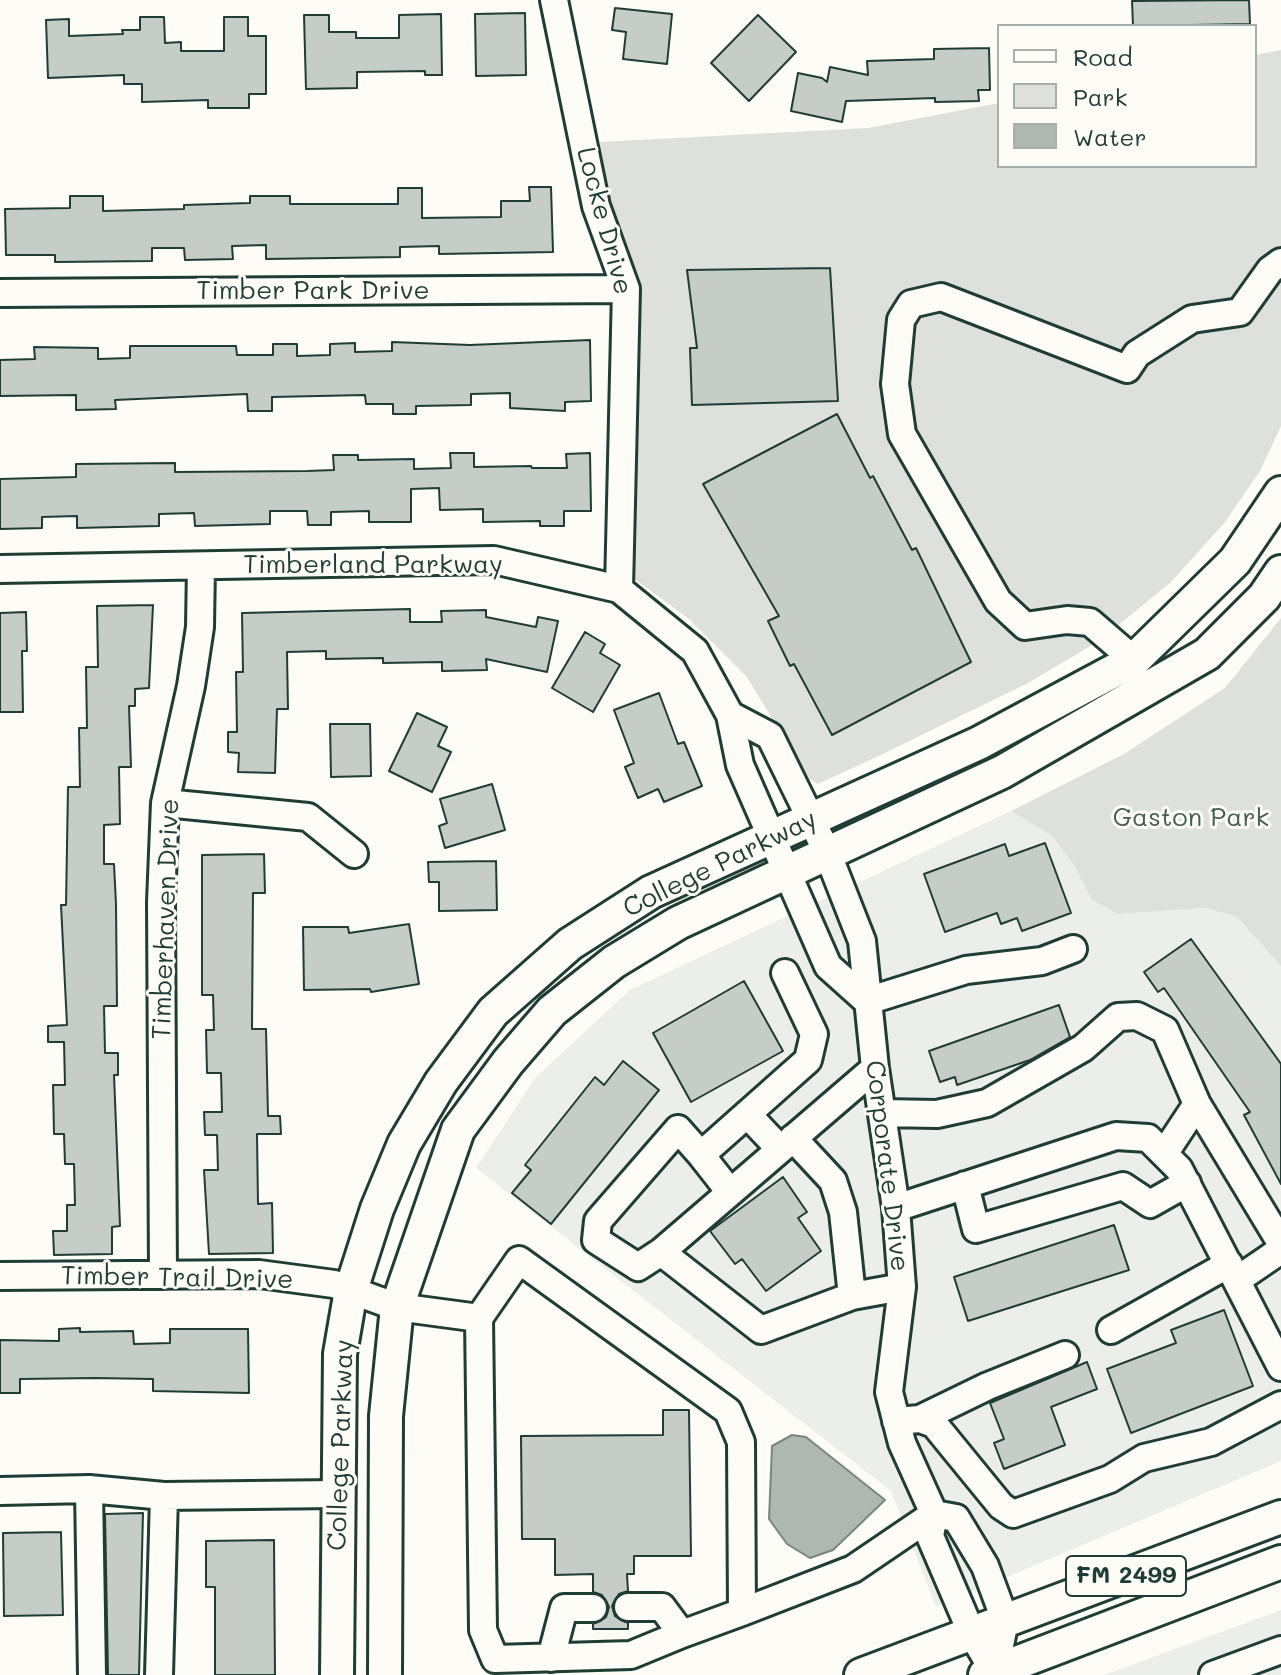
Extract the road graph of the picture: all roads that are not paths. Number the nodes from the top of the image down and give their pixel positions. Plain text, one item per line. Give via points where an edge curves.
1 (554, 0) edge
2 (1281, 262) edge
3 (626, 289) junction
4 (0, 293) edge
5 (1281, 493) edge
6 (201, 566) junction
7 (0, 569) edge
8 (1281, 572) edge
9 (619, 589) junction
10 (1134, 660) junction
11 (1154, 686) junction
12 (730, 715) junction
13 (165, 803) junction
14 (810, 818) junction
15 (770, 836) junction
16 (827, 852) junction
17 (354, 854) dead end
18 (785, 872) junction
19 (1073, 949) dead end
20 (785, 973) dead end
21 (867, 1001) junction
22 (875, 1068) junction
23 (1197, 1104) junction
24 (882, 1113) junction
25 (747, 1114) junction
26 (787, 1143) junction
27 (1164, 1154) junction
28 (701, 1155) junction
29 (1187, 1183) junction
30 (965, 1185) junction
31 (730, 1192) junction
32 (896, 1208) junction
33 (1281, 1243) edge
34 (1281, 1250) edge
35 (661, 1252) junction
36 (1233, 1272) junction
37 (163, 1275) junction
38 (0, 1276) edge
39 (902, 1287) junction
40 (351, 1290) junction
41 (852, 1296) junction
42 (397, 1307) junction
43 (479, 1318) junction
44 (1111, 1330) dead end
45 (1065, 1355) dead end
46 (1281, 1367) edge
47 (1281, 1405) edge
48 (908, 1420) junction
49 (89, 1489) junction
50 (0, 1491) edge
51 (337, 1494) junction
52 (164, 1496) junction
53 (934, 1514) junction
54 (1281, 1517) edge
55 (1281, 1562) edge
56 (628, 1607) dead end
57 (593, 1608) dead end
58 (742, 1612) junction
59 (1005, 1620) junction
60 (682, 1634) junction
61 (972, 1634) junction
62 (1281, 1650) edge
63 (551, 1658) junction
64 (992, 1674) edge
65 (92, 1675) edge
66 (159, 1675) edge
67 (337, 1675) edge
68 (385, 1675) edge
69 (861, 1675) edge
70 (1213, 1675) edge

1 - 3 street, Locke Drive via 596,206
2 - 10 street via 1240,312 1192,319 1137,354 1127,369 941,297 911,304 901,320 895,384 902,434 998,601 1025,626 1090,622
3 - 4 street, Timber Park Drive
3 - 9 street, Locke Drive
5 - 10 main road, College Parkway via 1235,561
6 - 7 street, Timberland Parkway
6 - 9 street, Timberland Parkway via 494,560
6 - 13 street, Timberhaven Drive via 200,627
8 - 11 main road, College Parkway via 1264,597 1207,654
9 - 12 street, Timberland Parkway via 695,651
10 - 11 main road
10 - 14 main road, College Parkway via 979,743
11 - 16 main road, College Parkway via 1002,772
12 - 14 street via 770,736
12 - 15 street, Timberland Parkway via 740,765
13 - 17 street via 308,817
13 - 37 street, Timberhaven Drive
14 - 15 main road, College Parkway
14 - 16 street
15 - 18 street, Timberland Parkway
15 - 40 main road, College Parkway via 651,892 570,944 493,1012 404,1144
16 - 18 main road, College Parkway
16 - 21 street, Corporate Drive via 862,941
18 - 21 street via 828,966
18 - 42 main road, College Parkway via 678,923 614,962 552,1011 458,1130
19 - 21 street via 1042,961 966,970
20 - 25 street via 814,1034 808,1060
21 - 22 street, Corporate Drive
22 - 24 street, Corporate Drive
22 - 26 street
23 - 24 street via 1165,1030 1137,1016 1118,1017 1083,1048 987,1103 937,1114
23 - 27 street
23 - 33 street
24 - 32 street, Corporate Drive
25 - 26 street
25 - 28 street
26 - 31 street
26 - 41 street via 833,1181 843,1212
27 - 29 street
27 - 30 street via 1148,1138 1116,1136
28 - 31 street
28 - 35 street via 678,1129 598,1221 596,1240 638,1267
29 - 30 street via 1150,1204 1123,1186 976,1229
29 - 36 street
30 - 32 street
31 - 35 street
32 - 39 street, Corporate Drive
34 - 36 street
35 - 41 street via 761,1330
36 - 44 street
36 - 46 street
37 - 38 street, Timber Trail Drive
37 - 40 street, Timber Trail Drive via 259,1274
39 - 41 street
39 - 48 street, Corporate Drive via 889,1392
40 - 42 street, Timber Trail Drive
40 - 51 main road, College Parkway via 340,1354
42 - 43 street, Timber Trail Drive
42 - 68 main road, College Parkway via 386,1416
43 - 58 street via 519,1260 728,1411 741,1442
43 - 63 street via 483,1630 495,1659
45 - 48 street
47 - 48 street via 1211,1442 1144,1458 1110,1479 1013,1514 934,1424
48 - 53 street, Corporate Drive via 902,1443
49 - 50 street
49 - 52 street
49 - 65 street
51 - 52 street
51 - 67 main road, College Parkway
52 - 66 street
53 - 58 street via 853,1569
53 - 59 street via 956,1518 985,1566
53 - 61 street, Corporate Drive via 930,1536
54 - 59 main road, FM 2499
55 - 64 main road, FM 2499
56 - 60 street via 662,1607
57 - 63 street via 564,1608
58 - 60 street
59 - 61 main road, FM 2499
59 - 64 street
60 - 63 street via 631,1655
61 - 64 street, Corporate Drive
61 - 69 main road, FM 2499
62 - 70 street

